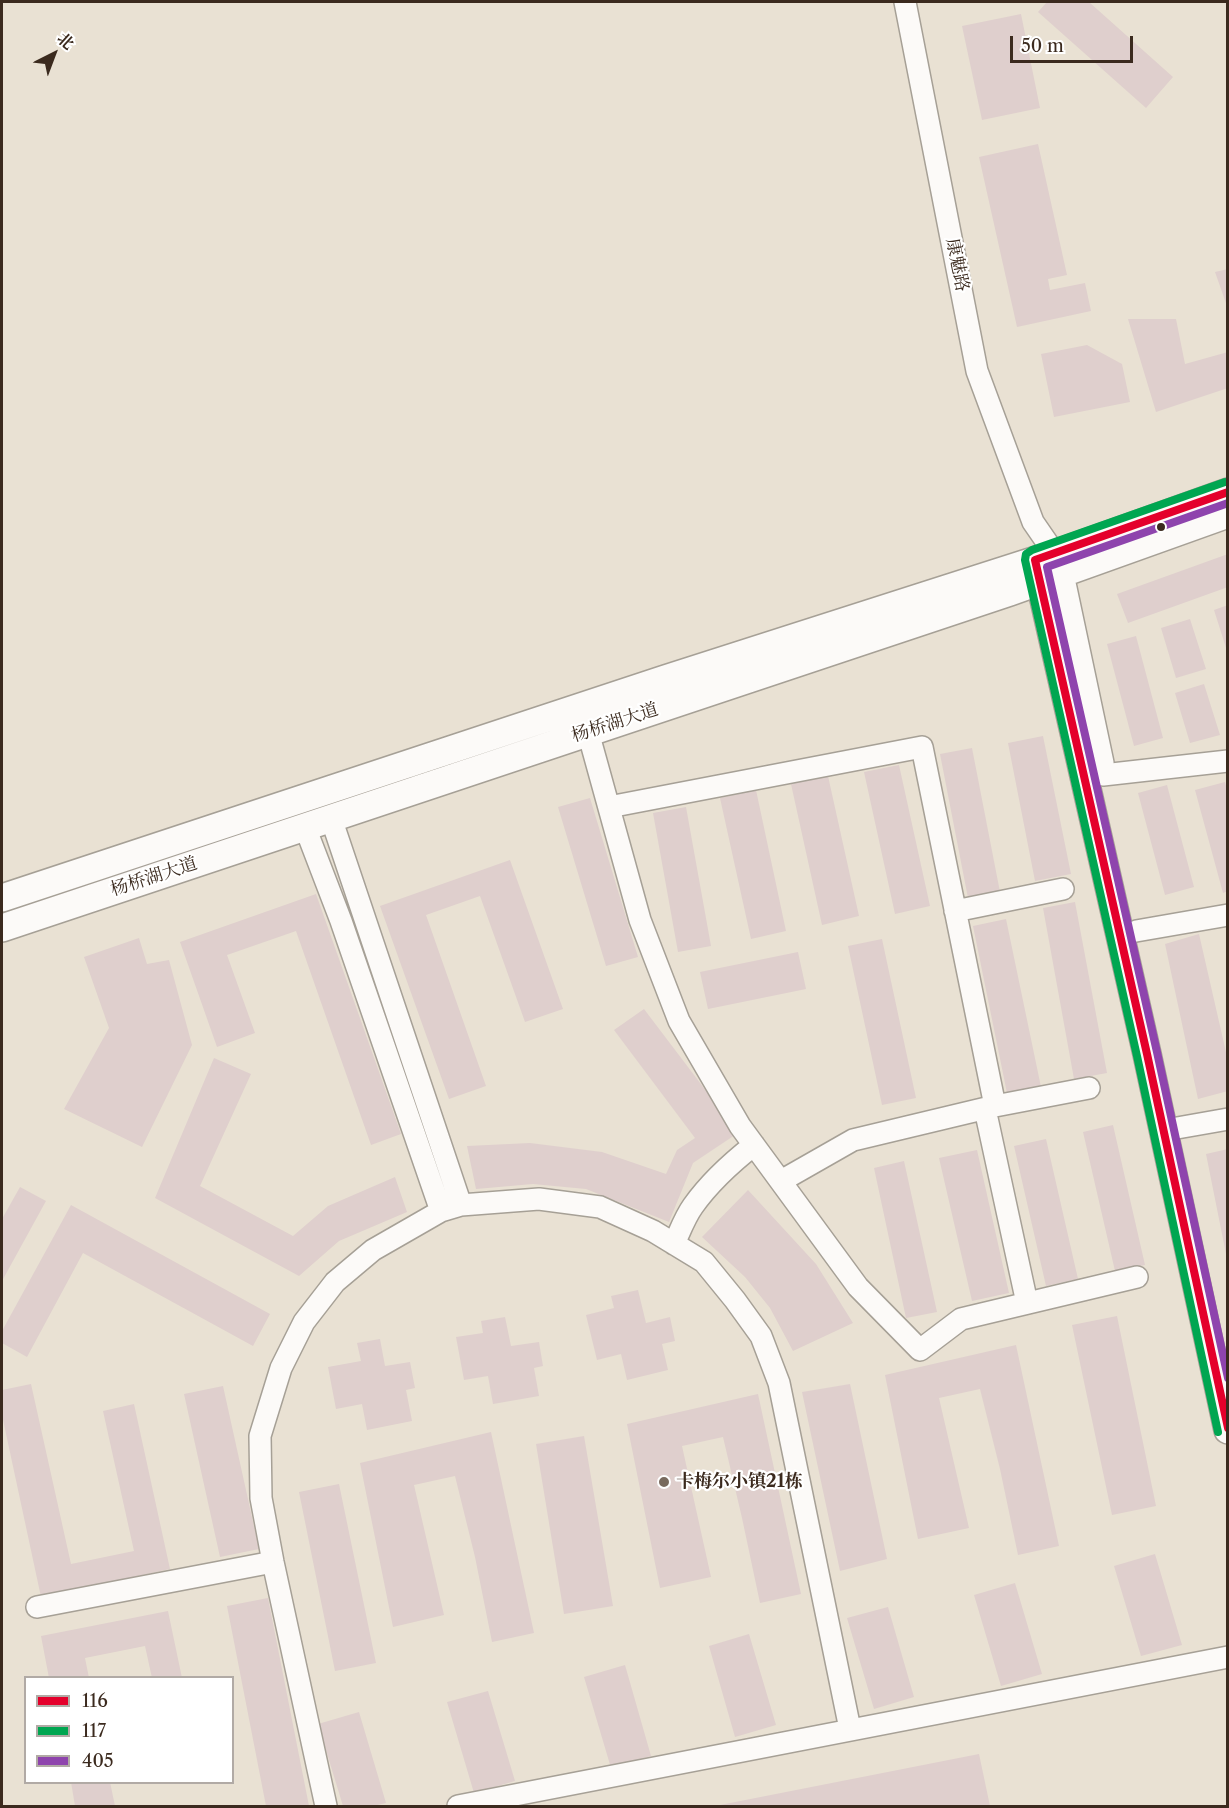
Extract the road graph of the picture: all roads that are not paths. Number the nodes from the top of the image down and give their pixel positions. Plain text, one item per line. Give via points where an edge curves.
1 (905, 2) edge
2 (1227, 492) edge
3 (1227, 514) edge
4 (1047, 567) junction
5 (583, 706) junction
6 (588, 732) junction
7 (1227, 761) edge
8 (1103, 775) junction
9 (609, 807) junction
10 (331, 818) junction
11 (305, 827) junction
12 (1062, 889) dead end
13 (2, 898) edge
14 (955, 911) junction
15 (1227, 915) edge
16 (2, 927) edge
17 (1136, 931) junction
18 (1089, 1088) dead end
19 (990, 1108) junction
20 (1227, 1119) edge
21 (1178, 1128) junction
22 (754, 1145) junction
23 (781, 1181) junction
24 (451, 1208) junction
25 (674, 1244) junction
26 (1137, 1277) dead end
27 (1028, 1303) junction
28 (1226, 1351) edge
29 (1227, 1430) edge
30 (273, 1562) junction
31 (36, 1607) dead end
32 (1227, 1657) edge
33 (850, 1729) junction
34 (326, 1806) edge
35 (458, 1806) edge

1 - 4 street, 康魅路 via 977,371
2 - 4 main road, 杨桥湖大道
3 - 4 main road, 杨桥湖大道
4 - 5 main road, 杨桥湖大道
4 - 6 main road, 杨桥湖大道 via 1010,592
4 - 8 main road
4 - 29 main road
5 - 6 street
5 - 13 main road, 杨桥湖大道
6 - 9 street
6 - 10 main road, 杨桥湖大道
7 - 8 street
8 - 17 main road
9 - 14 street via 922,747
9 - 22 street via 640,920 679,1021
10 - 11 main road, 杨桥湖大道
10 - 24 street
11 - 16 main road, 杨桥湖大道
11 - 24 street
12 - 14 street
14 - 19 street
15 - 17 street
17 - 21 main road
18 - 19 street
19 - 23 street via 853,1140
19 - 27 street
20 - 21 street
21 - 28 main road
22 - 23 street
22 - 25 street via 716,1177 692,1207
23 - 27 street via 858,1287 920,1350 962,1319
24 - 25 street via 539,1199 600,1206
24 - 30 street via 373,1250 335,1282 304,1322 281,1368 260,1436 261,1498
25 - 33 street via 704,1262 735,1300 761,1336 779,1383
26 - 27 street
30 - 31 street
30 - 34 street
32 - 33 street
33 - 35 street

